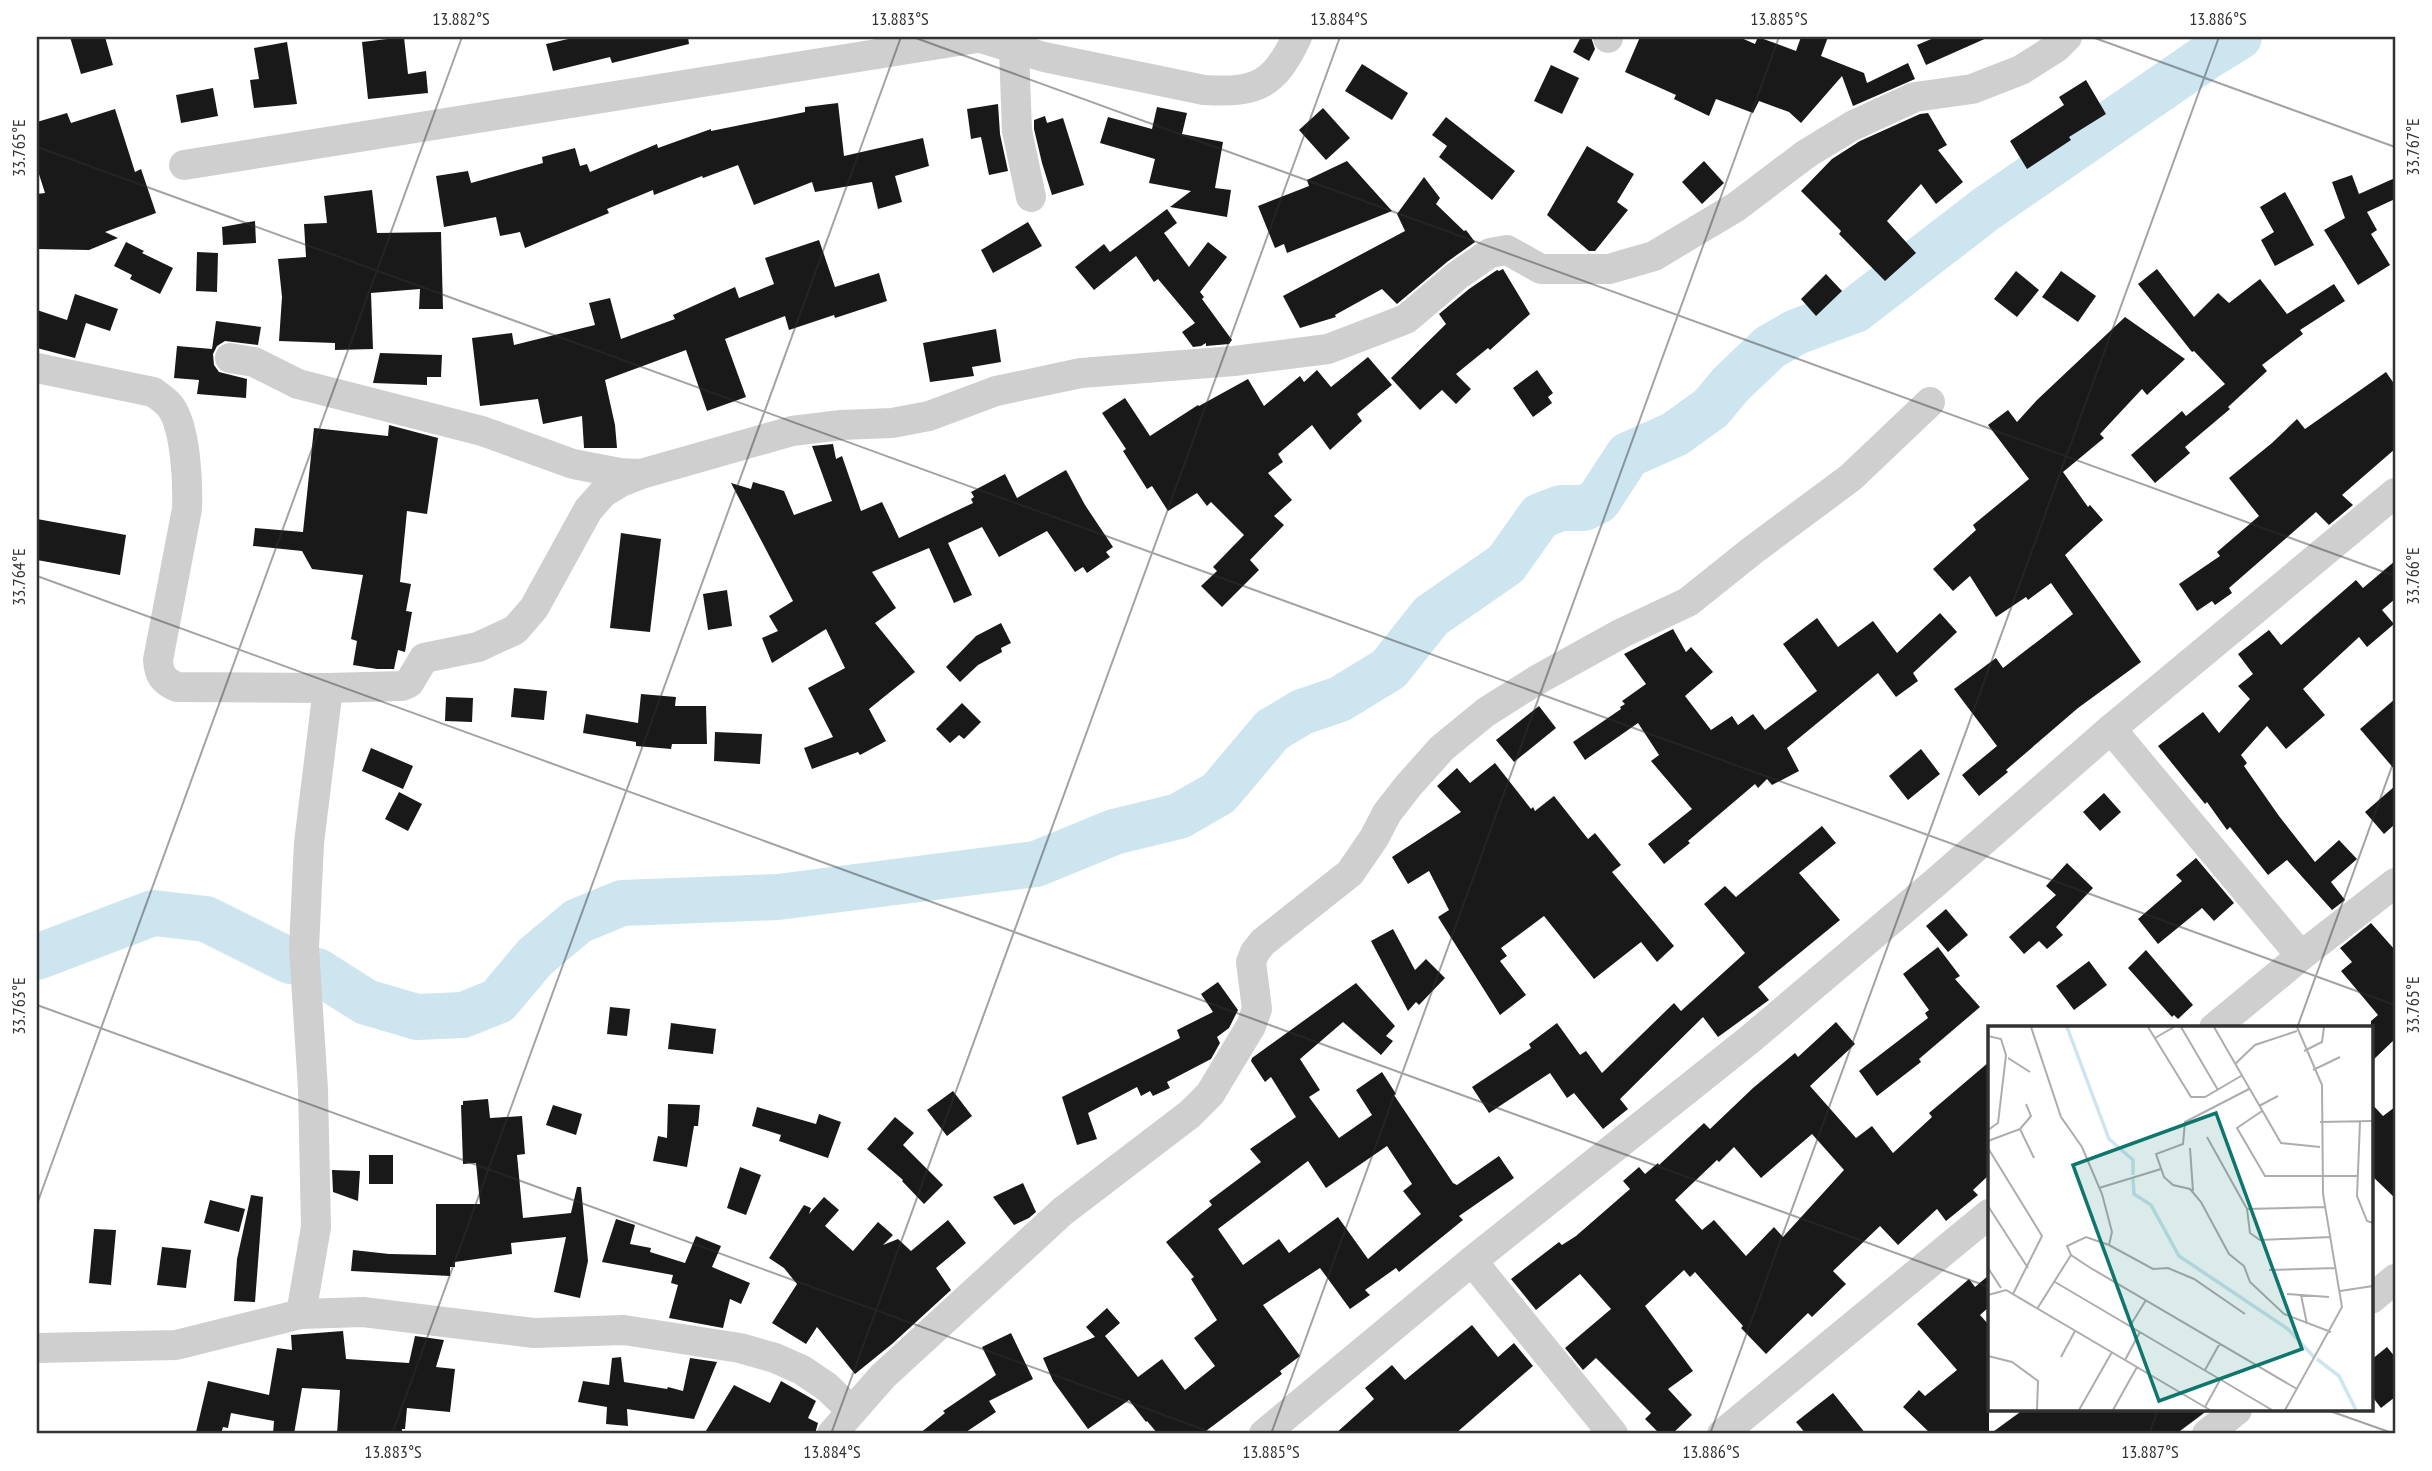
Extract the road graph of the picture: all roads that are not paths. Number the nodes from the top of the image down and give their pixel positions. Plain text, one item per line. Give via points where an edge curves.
1 (977, 37) edge
2 (1297, 37) edge
3 (2067, 37) edge
4 (1014, 49) junction
5 (184, 165) dead end
6 (1031, 197) dead end
7 (230, 358) dead end
8 (37, 368) edge
9 (1930, 402) dead end
10 (641, 474) junction
11 (2395, 493) edge
12 (328, 688) junction
13 (2111, 729) junction
14 (2395, 883) edge
15 (2301, 956) junction
16 (2216, 1026) edge
17 (1988, 1215) edge
18 (1472, 1261) junction
19 (2395, 1279) edge
20 (2372, 1298) edge
21 (302, 1314) junction
22 (37, 1348) edge
23 (852, 1411) junction
24 (2234, 1412) edge
25 (1743, 1428) edge
26 (832, 1434) edge
27 (1264, 1434) edge
28 (1613, 1434) edge
29 (2207, 1434) edge

1 - 4 street
1 - 5 street
2 - 4 street via 1271,76 1252,89 1228,91 1204,90
3 - 10 street via 2021,70 1972,89 1915,97 1852,126 1726,213 1654,256 1609,269 1541,269 1507,250 1490,253 1406,319 1328,349 1081,373 996,391 904,421 792,431
4 - 6 street via 1017,131
7 - 10 street via 254,362 299,384 482,430 573,464
8 - 12 street via 153,393 172,408 188,490 158,660 165,682 177,687
9 - 23 street via 1850,478 1688,602 1537,680 1486,712 1442,748 1387,813 1350,873 1255,952 1251,962 1257,1009 1210,1094 1063,1211 883,1376
10 - 12 street via 603,493 588,510 534,608 515,630 478,647 424,658 409,683 402,686
11 - 13 street
12 - 21 street via 309,843 304,948 316,1227
13 - 15 street
13 - 18 street via 1749,1040
14 - 15 street
15 - 16 street
17 - 25 street
18 - 27 street
18 - 28 street
19 - 20 street
21 - 22 street via 176,1345
21 - 23 street via 363,1312 534,1333 624,1330 740,1348 802,1370
23 - 26 street
24 - 29 street

